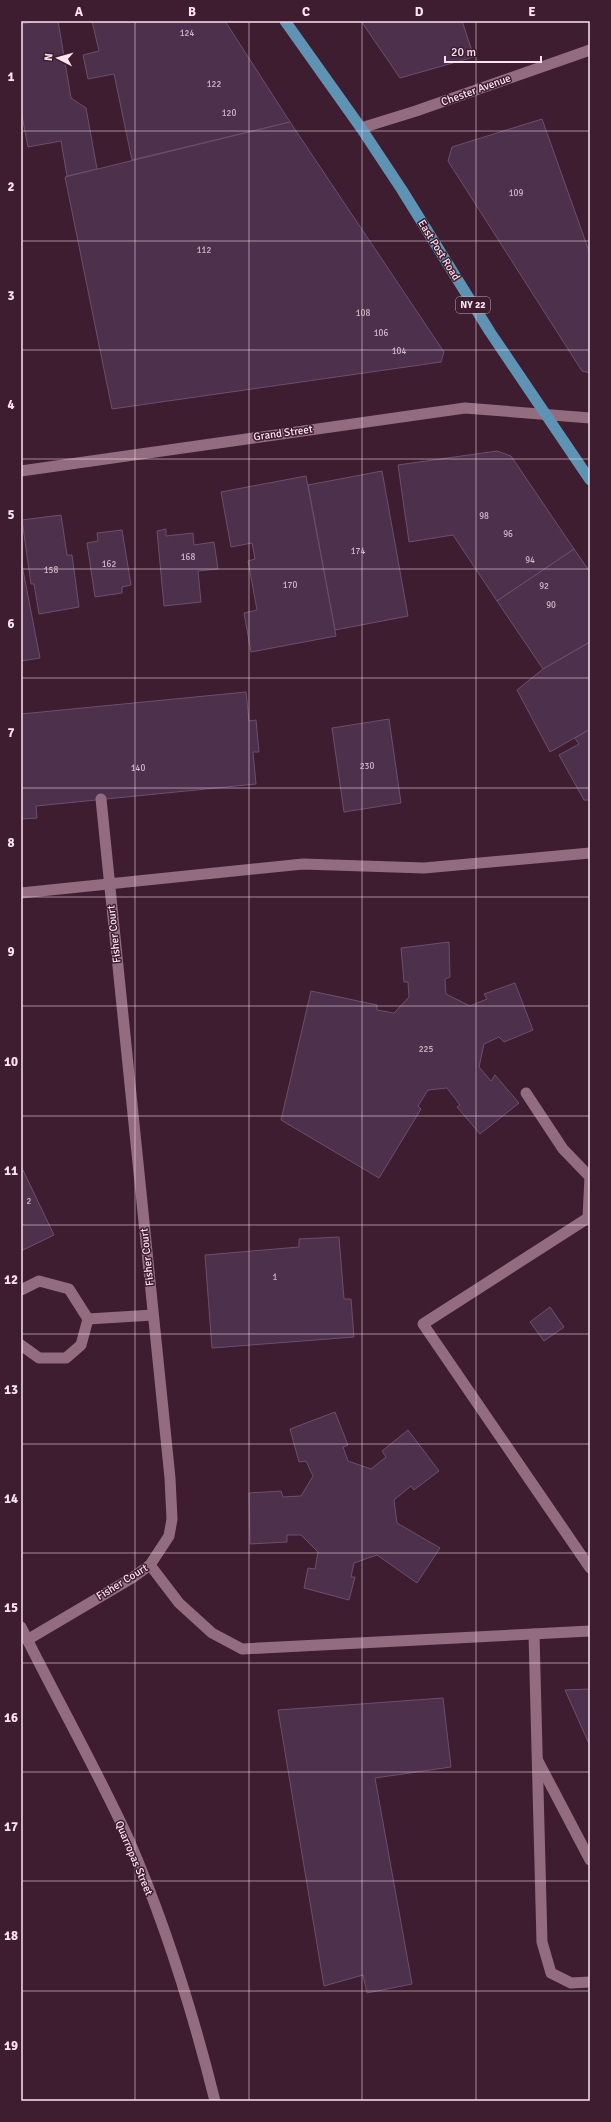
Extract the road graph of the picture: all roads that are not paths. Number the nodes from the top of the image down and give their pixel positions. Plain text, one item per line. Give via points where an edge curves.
1 (285, 21) edge
2 (590, 50) edge
3 (361, 128) junction
4 (546, 414) junction
5 (590, 418) edge
6 (21, 470) edge
7 (590, 480) edge
8 (101, 799) dead end
9 (590, 853) edge
10 (109, 884) junction
11 (21, 893) edge
12 (526, 1093) dead end
13 (590, 1176) edge
14 (21, 1290) edge
15 (153, 1315) junction
16 (88, 1319) junction
17 (21, 1345) edge
18 (150, 1565) junction
19 (590, 1568) edge
20 (21, 1627) edge
21 (590, 1631) edge
22 (534, 1634) junction
23 (24, 1641) edge
24 (537, 1758) junction
25 (590, 1860) edge
26 (590, 1982) edge
27 (215, 2101) edge

1 - 3 main road, East Post Road / NY 22
2 - 3 street, Chester Avenue
3 - 4 main road, East Post Road / NY 22 via 490,332
4 - 5 street, Grand Street
4 - 6 street, Grand Street via 466,408
4 - 7 main road, East Post Road / NY 22
8 - 10 street, Fisher Court
9 - 10 street via 424,868 303,864
10 - 11 street
10 - 15 street, Fisher Court
12 - 13 street via 563,1149
13 - 19 street via 588,1218 423,1324
14 - 16 street via 39,1281 69,1289
15 - 16 street
15 - 18 street, Fisher Court via 172,1519 169,1536
16 - 17 street via 81,1345 66,1358 39,1358
18 - 22 street via 179,1603 212,1633 242,1649
18 - 23 street, Fisher Court
20 - 23 street, Quarropas Street
21 - 22 street
22 - 24 street
23 - 27 street, Quarropas Street via 129,1841 196,2024
24 - 25 street
24 - 26 street via 542,1942 551,1974 571,1983

